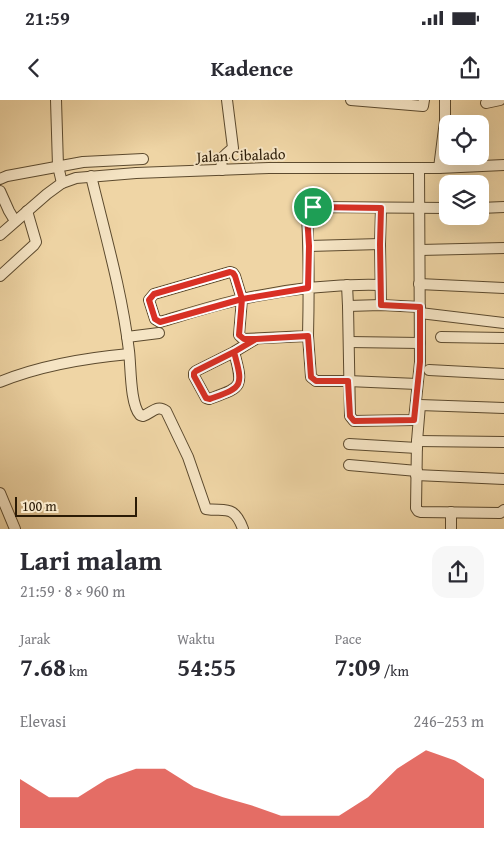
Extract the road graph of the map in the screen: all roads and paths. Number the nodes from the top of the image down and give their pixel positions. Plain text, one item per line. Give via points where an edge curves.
1 (56, 100) edge
2 (227, 100) edge
3 (351, 100) edge
4 (424, 100) edge
5 (445, 100) edge
6 (450, 100) edge
7 (500, 100) edge
8 (486, 103) dead end
9 (143, 159) dead end
10 (504, 165) edge
11 (221, 166) junction
12 (419, 168) junction
13 (439, 168) junction
14 (60, 175) junction
15 (91, 176) junction
16 (0, 179) edge
17 (0, 191) edge
18 (504, 207) edge
19 (381, 208) junction
20 (439, 208) edge
21 (489, 208) edge
22 (420, 209) junction
23 (27, 211) junction
24 (12, 216) junction
25 (0, 235) edge
26 (380, 244) junction
27 (309, 246) junction
28 (504, 248) edge
29 (420, 250) junction
30 (0, 276) edge
31 (347, 284) junction
32 (419, 284) junction
33 (380, 285) junction
34 (308, 288) junction
35 (504, 288) edge
36 (242, 299) junction
37 (381, 305) junction
38 (348, 306) junction
39 (420, 310) junction
40 (504, 323) edge
41 (159, 332) dead end
42 (308, 336) junction
43 (441, 336) dead end
44 (127, 337) junction
45 (504, 338) edge
46 (256, 339) junction
47 (349, 342) junction
48 (420, 343) junction
49 (234, 352) junction
50 (129, 354) junction
51 (429, 370) dead end
52 (504, 374) edge
53 (348, 381) junction
54 (0, 382) edge
55 (417, 384) junction
56 (504, 408) edge
57 (504, 442) edge
58 (349, 444) dead end
59 (417, 444) junction
60 (349, 465) dead end
61 (416, 473) junction
62 (504, 479) edge
63 (0, 493) edge
64 (504, 510) edge
65 (451, 512) junction
66 (15, 529) edge
67 (243, 529) edge
68 (451, 529) edge

1 - 14 street
2 - 11 street via 232,148 225,154
3 - 4 street via 423,106
5 - 6 street
5 - 13 street
7 - 8 street
9 - 14 street via 83,162
10 - 13 street, Jalan Cibalado
11 - 12 street, Jalan Cibalado
11 - 15 street, Jalan Cibalado
12 - 13 street, Jalan Cibalado
12 - 22 street
14 - 15 street, Jalan Cibalado
14 - 16 street via 7,176
14 - 23 street, Jalan Cibalado via 47,194
15 - 44 street via 120,294
17 - 24 street
18 - 21 street
19 - 22 street
19 - 26 street
19 - 27 street via 313,207 307,214
20 - 22 street
22 - 29 street
23 - 24 street, Jalan Cibalado
23 - 30 street via 36,242
24 - 25 street, Jalan Cibalado
26 - 27 street
26 - 33 street
27 - 34 street
28 - 29 street
29 - 32 street
31 - 33 street
31 - 34 street
31 - 38 street
32 - 35 street
32 - 39 street
33 - 37 street
34 - 36 street
34 - 42 street
36 - 36 street via 235,276 230,272 154,294 149,300 155,319 160,322
36 - 46 street via 239,335 244,339
37 - 38 street
37 - 39 street
38 - 47 street
39 - 40 street
39 - 48 street
41 - 44 street
42 - 46 street
42 - 53 street via 312,379
43 - 45 street
44 - 50 street
46 - 49 street
47 - 48 street
47 - 53 street
48 - 55 street
49 - 49 street via 238,386 206,398 194,373
50 - 54 street via 46,366
50 - 67 street via 138,412 143,416 158,408 166,411 188,457 206,508 226,509 241,522
51 - 52 street
53 - 55 street
53 - 55 street via 350,416 354,421 414,420
56 - 59 street via 420,405
57 - 59 street
58 - 59 street
59 - 61 street
60 - 61 street
61 - 62 street
61 - 65 street via 418,511
63 - 66 street
64 - 65 street via 500,513
65 - 68 street

